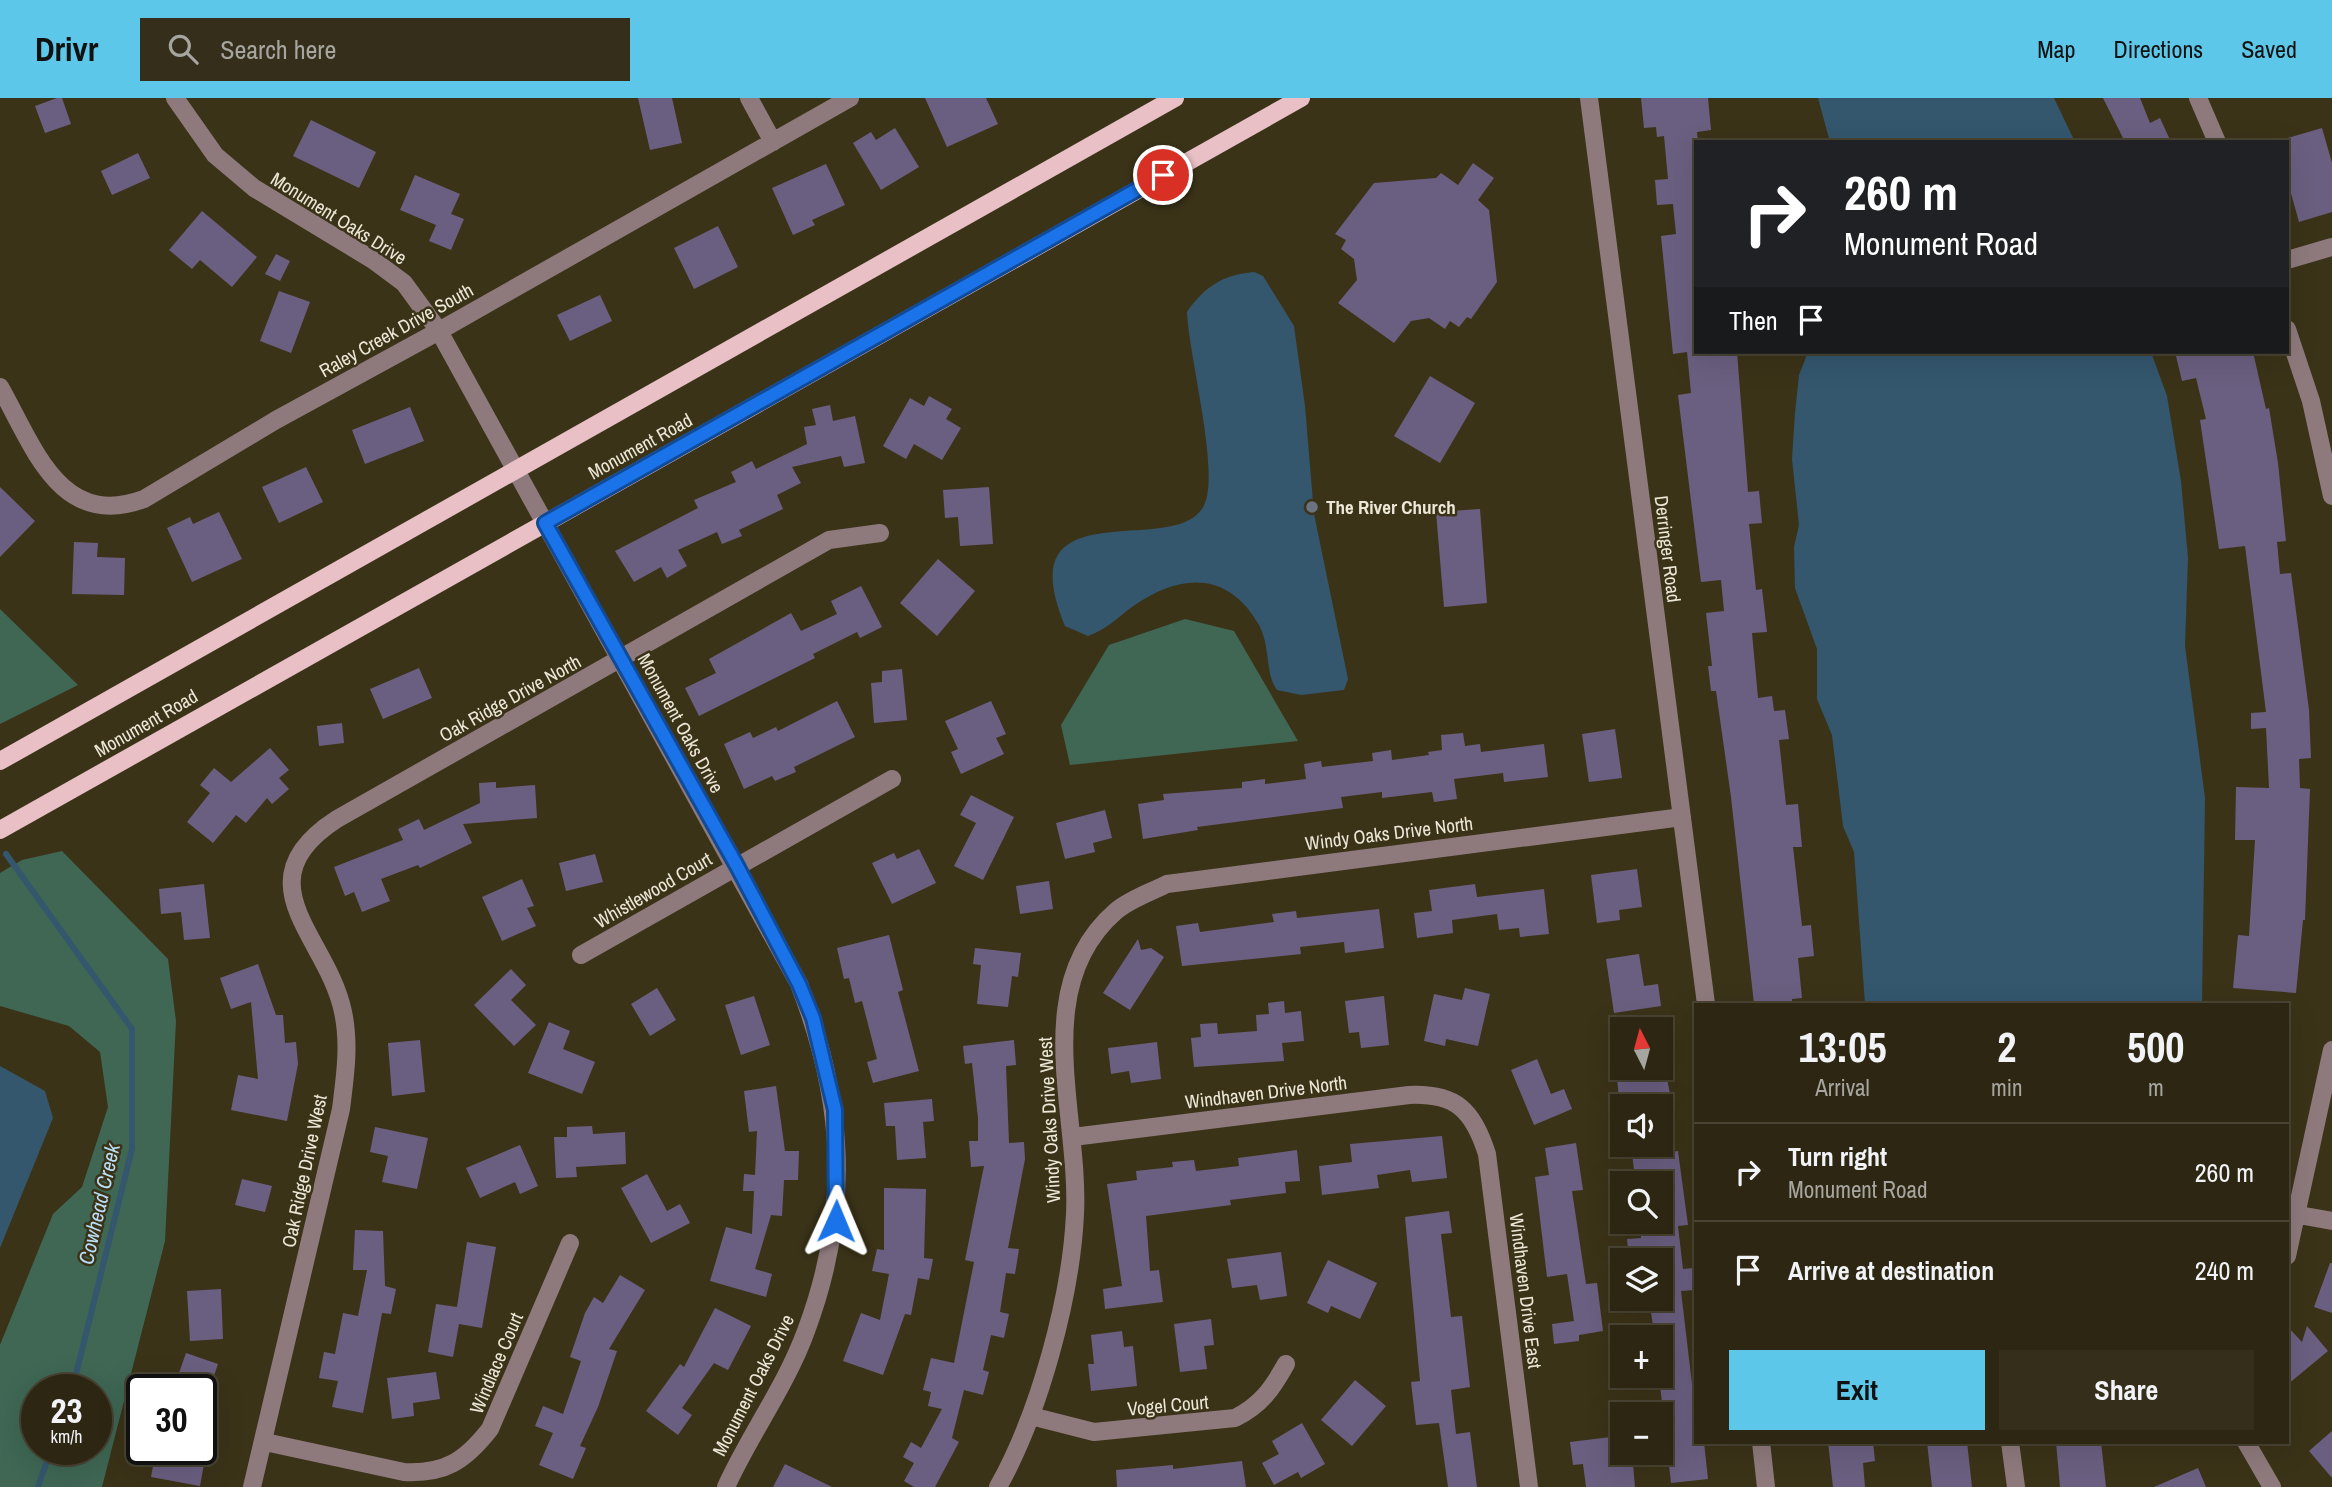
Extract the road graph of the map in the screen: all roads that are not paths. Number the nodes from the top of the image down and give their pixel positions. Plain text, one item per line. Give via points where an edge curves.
1 (175, 98) edge
2 (749, 98) edge
3 (850, 98) edge
4 (1175, 98) edge
5 (1301, 98) edge
6 (1590, 98) edge
7 (2200, 104) edge
8 (2216, 140) edge
9 (773, 142) junction
10 (2332, 247) edge
11 (2289, 259) edge
12 (439, 331) junction
13 (2289, 335) edge
14 (0, 387) edge
15 (516, 470) junction
16 (2332, 496) edge
17 (545, 523) junction
18 (880, 533) dead end
19 (621, 659) junction
20 (0, 761) edge
21 (892, 779) dead end
22 (1682, 817) junction
23 (0, 830) edge
24 (737, 866) junction
25 (293, 871) joint
26 (1110, 917) joint
27 (581, 955) dead end
28 (1706, 1003) edge
29 (2332, 1050) edge
30 (1461, 1108) joint
31 (1073, 1138) junction
32 (2298, 1215) junction
33 (2332, 1221) edge
34 (570, 1243) dead end
35 (2289, 1249) edge
36 (1286, 1364) dead end
37 (1031, 1416) junction
38 (265, 1442) junction
39 (1761, 1444) edge
40 (2010, 1444) edge
41 (2247, 1444) edge
42 (253, 1487) edge
43 (726, 1487) edge
44 (998, 1487) edge
45 (1529, 1487) edge
46 (1766, 1487) edge
47 (2016, 1487) edge
48 (2272, 1487) edge

1 - 12 street, Monument Oaks Drive via 215,155 254,188 404,283
2 - 9 street
3 - 9 street, Raley Creek Drive South
4 - 15 main road, Monument Road
5 - 17 main road, Monument Road
6 - 22 street, Derringer Road
7 - 8 street
9 - 12 street, Raley Creek Drive South
10 - 11 street
12 - 14 street, Raley Creek Drive South via 121,508 87,504 68,494 47,470
12 - 15 street, Monument Oaks Drive
13 - 16 street
15 - 17 street, Monument Oaks Drive
15 - 20 main road, Monument Road
17 - 19 street, Monument Oaks Drive
17 - 23 main road, Monument Road
18 - 19 street, Oak Ridge Drive North via 829,540
19 - 24 street, Monument Oaks Drive
19 - 25 street, Oak Ridge Drive North via 328,825 308,841
21 - 24 street, Whistlewood Court
22 - 26 street, Windy Oaks Drive North via 1167,884
22 - 28 street, Derringer Road
24 - 27 street, Whistlewood Court
24 - 43 street, Monument Oaks Drive via 813,1018 835,1110 836,1221 806,1332
25 - 38 street, Oak Ridge Drive West via 292,902 335,983 343,1012 346,1069 341,1109
26 - 31 street, Windy Oaks Drive West via 1095,932 1082,958 1066,1016 1063,1046
29 - 32 street
30 - 31 street, Windhaven Drive North via 1433,1094 1409,1095
30 - 45 street, Windhaven Drive East via 1478,1127 1487,1154
31 - 37 street, Windy Oaks Drive West via 1075,1215 1061,1306
32 - 33 street
32 - 35 street
34 - 38 street, Windlace Court via 490,1429 474,1450 453,1465 428,1473 404,1472
36 - 37 street, Vogel Court via 1269,1394 1235,1418 1094,1432
37 - 44 street, Windy Oaks Drive West
38 - 42 street, Oak Ridge Drive West
39 - 46 street
40 - 47 street
41 - 48 street

